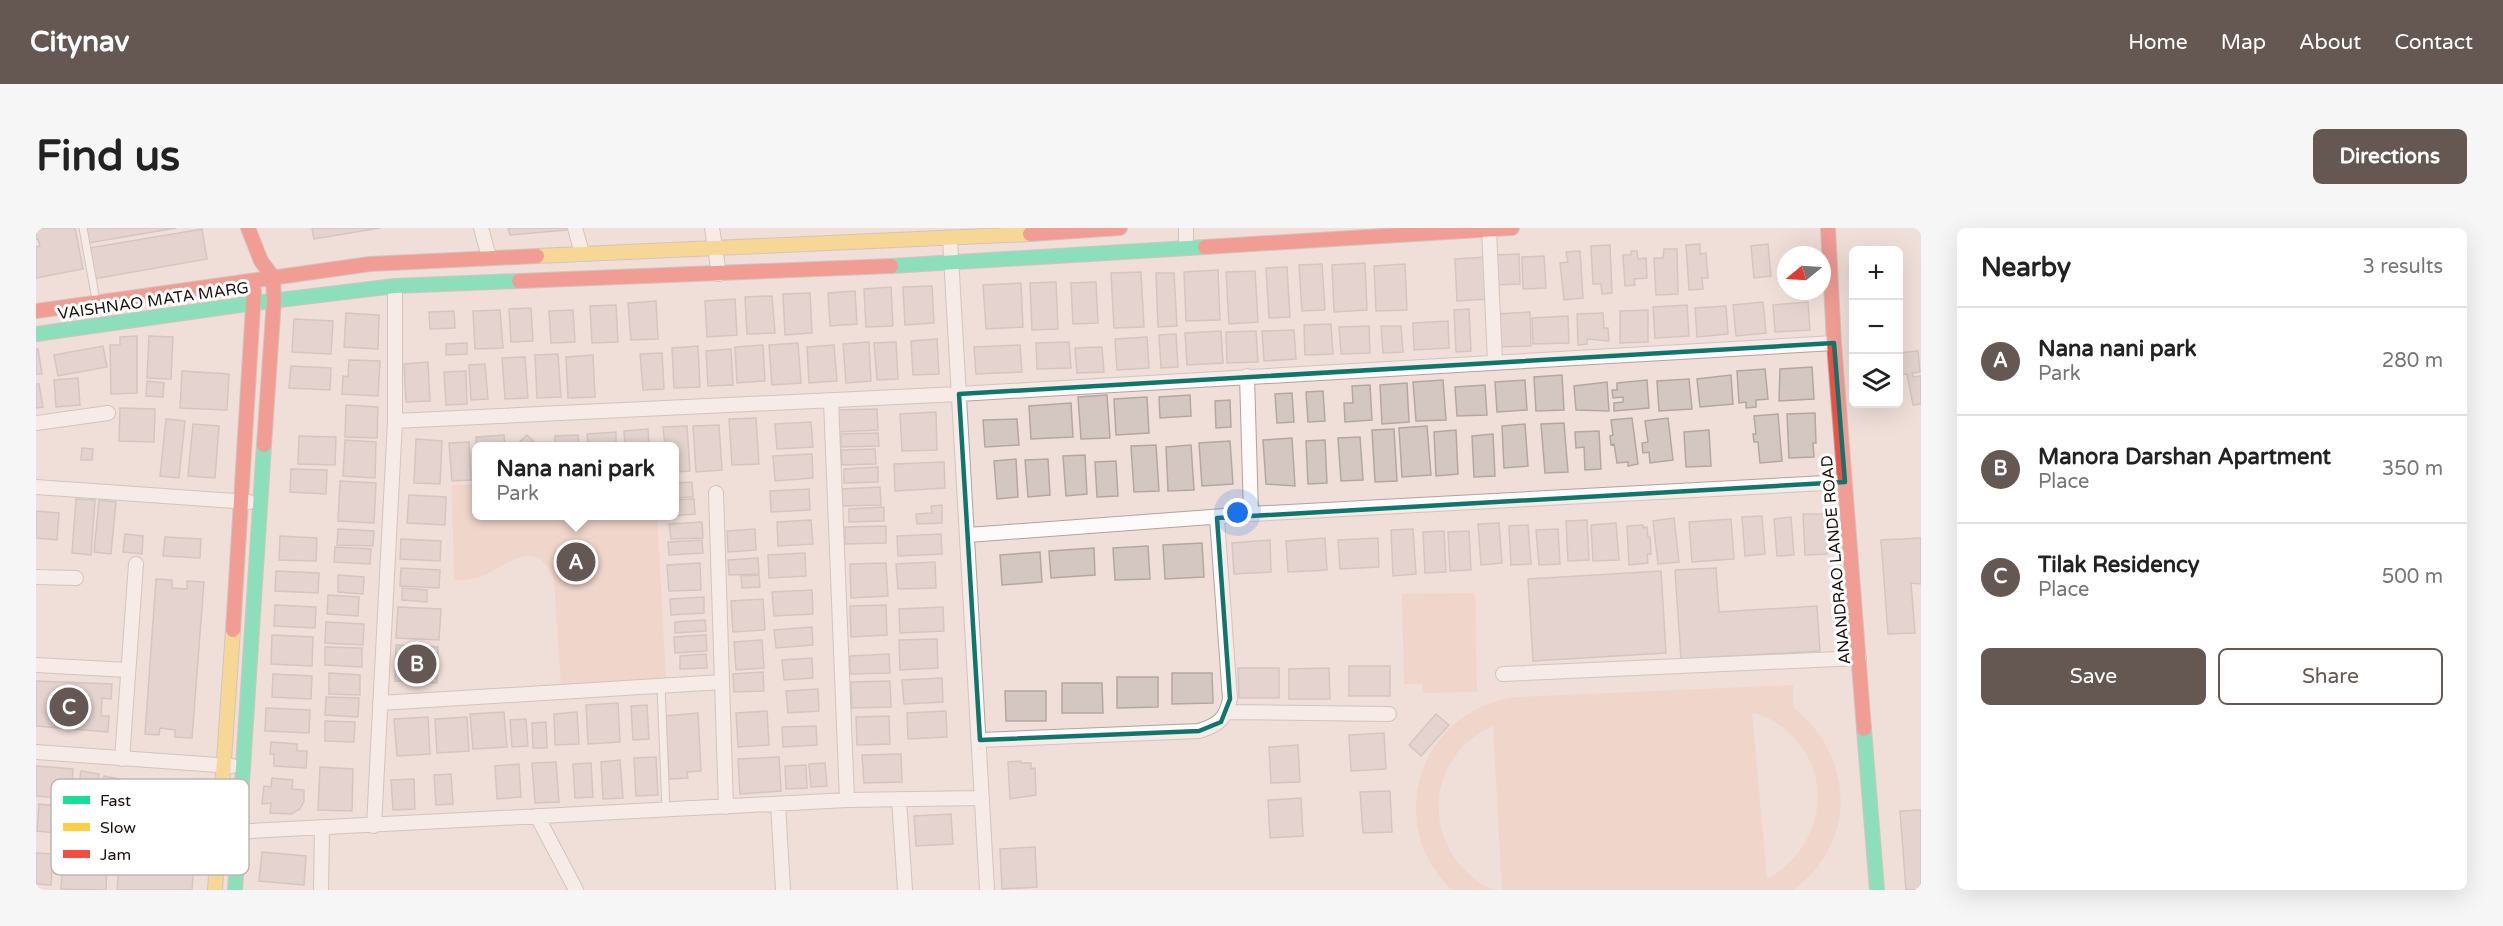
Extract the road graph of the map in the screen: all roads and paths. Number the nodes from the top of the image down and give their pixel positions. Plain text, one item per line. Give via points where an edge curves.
1 (83, 228) edge
2 (248, 228) edge
3 (481, 228) edge
4 (575, 228) edge
5 (712, 228) edge
6 (1120, 228) edge
7 (1186, 228) edge
8 (1512, 228) edge
9 (1828, 228) edge
10 (1489, 229) edge
11 (941, 235) edge
12 (716, 247) junction
13 (1186, 248) junction
14 (582, 253) junction
15 (489, 257) junction
16 (261, 261) junction
17 (951, 263) junction
18 (719, 274) junction
19 (273, 278) junction
20 (254, 280) junction
21 (395, 286) junction
22 (274, 300) junction
23 (97, 302) junction
24 (254, 303) junction
25 (36, 311) edge
26 (36, 333) edge
27 (1834, 343) junction
28 (1495, 362) junction
29 (1247, 376) junction
30 (959, 394) junction
31 (831, 401) junction
32 (108, 413) dead end
33 (395, 421) junction
34 (36, 423) edge
35 (1845, 482) junction
36 (36, 487) edge
37 (716, 493) dead end
38 (242, 502) junction
39 (261, 504) junction
40 (1251, 514) junction
41 (1217, 518) junction
42 (968, 535) junction
43 (136, 564) dead end
44 (36, 577) edge
45 (76, 578) dead end
46 (1859, 658) junction
47 (36, 665) edge
48 (127, 670) junction
49 (1503, 674) dead end
50 (722, 682) junction
51 (661, 686) junction
52 (380, 703) junction
53 (1227, 712) junction
54 (1389, 714) dead end
55 (980, 740) junction
56 (36, 753) edge
57 (122, 759) junction
58 (223, 766) junction
59 (243, 767) junction
60 (222, 779) edge
61 (242, 779) edge
62 (982, 798) junction
63 (899, 799) junction
64 (848, 800) junction
65 (778, 804) junction
66 (726, 807) junction
67 (666, 810) junction
68 (537, 816) junction
69 (374, 826) junction
70 (322, 828) junction
71 (249, 831) edge
72 (216, 875) edge
73 (236, 875) edge
74 (215, 890) edge
75 (235, 890) edge
76 (321, 890) edge
77 (576, 890) edge
78 (783, 890) edge
79 (905, 890) edge
80 (987, 890) edge
81 (1877, 890) edge

1 - 23 lane
2 - 16 main road
3 - 15 street
4 - 14 street
5 - 12 street
6 - 11 main road, VAISHNAO MATA MARG
7 - 13 street
8 - 10 main road, VAISHNAO MATA MARG
9 - 27 main road, ANANDRAO LANDE ROAD
10 - 13 main road, VAISHNAO MATA MARG
10 - 28 street
11 - 12 main road, VAISHNAO MATA MARG
11 - 17 street
12 - 14 main road, VAISHNAO MATA MARG
12 - 18 street
13 - 17 main road, VAISHNAO MATA MARG
14 - 15 main road, VAISHNAO MATA MARG
15 - 19 main road, VAISHNAO MATA MARG via 369,264
16 - 19 main road
16 - 20 main road
17 - 18 main road, VAISHNAO MATA MARG
17 - 30 street
18 - 21 main road, VAISHNAO MATA MARG
19 - 20 main road, VAISHNAO MATA MARG
19 - 22 main road
20 - 23 main road, VAISHNAO MATA MARG
20 - 24 main road
21 - 22 main road, VAISHNAO MATA MARG
21 - 33 street
22 - 24 main road, VAISHNAO MATA MARG
22 - 39 main road
23 - 25 main road, VAISHNAO MATA MARG
24 - 26 main road, VAISHNAO MATA MARG
24 - 38 main road
27 - 28 street
27 - 35 main road, ANANDRAO LANDE ROAD
28 - 29 street
29 - 30 street
29 - 40 street
30 - 31 street
30 - 42 street
31 - 33 street
31 - 64 street
32 - 34 street
33 - 52 street
35 - 40 street
35 - 46 main road, ANANDRAO LANDE ROAD
36 - 38 street
37 - 50 street
38 - 39 street
38 - 58 main road
39 - 59 main road
40 - 41 street
41 - 42 street
41 - 53 street via 1230,699
42 - 55 street
43 - 48 street
44 - 45 street
46 - 49 street
46 - 81 main road, ANANDRAO LANDE ROAD
47 - 48 street
48 - 57 street
50 - 51 street
50 - 66 street
51 - 52 street
51 - 67 lane
52 - 69 street
53 - 54 street
53 - 55 street via 1221,722 1199,731
55 - 62 street
56 - 57 street
57 - 58 street
58 - 59 street
58 - 60 main road
59 - 61 main road
62 - 63 street
62 - 80 street
63 - 64 street
63 - 79 street
64 - 65 street
65 - 66 street
65 - 78 street
66 - 67 street
67 - 68 street
68 - 69 street
68 - 77 street
69 - 70 street
70 - 71 street
70 - 76 street
72 - 74 main road
73 - 75 main road

